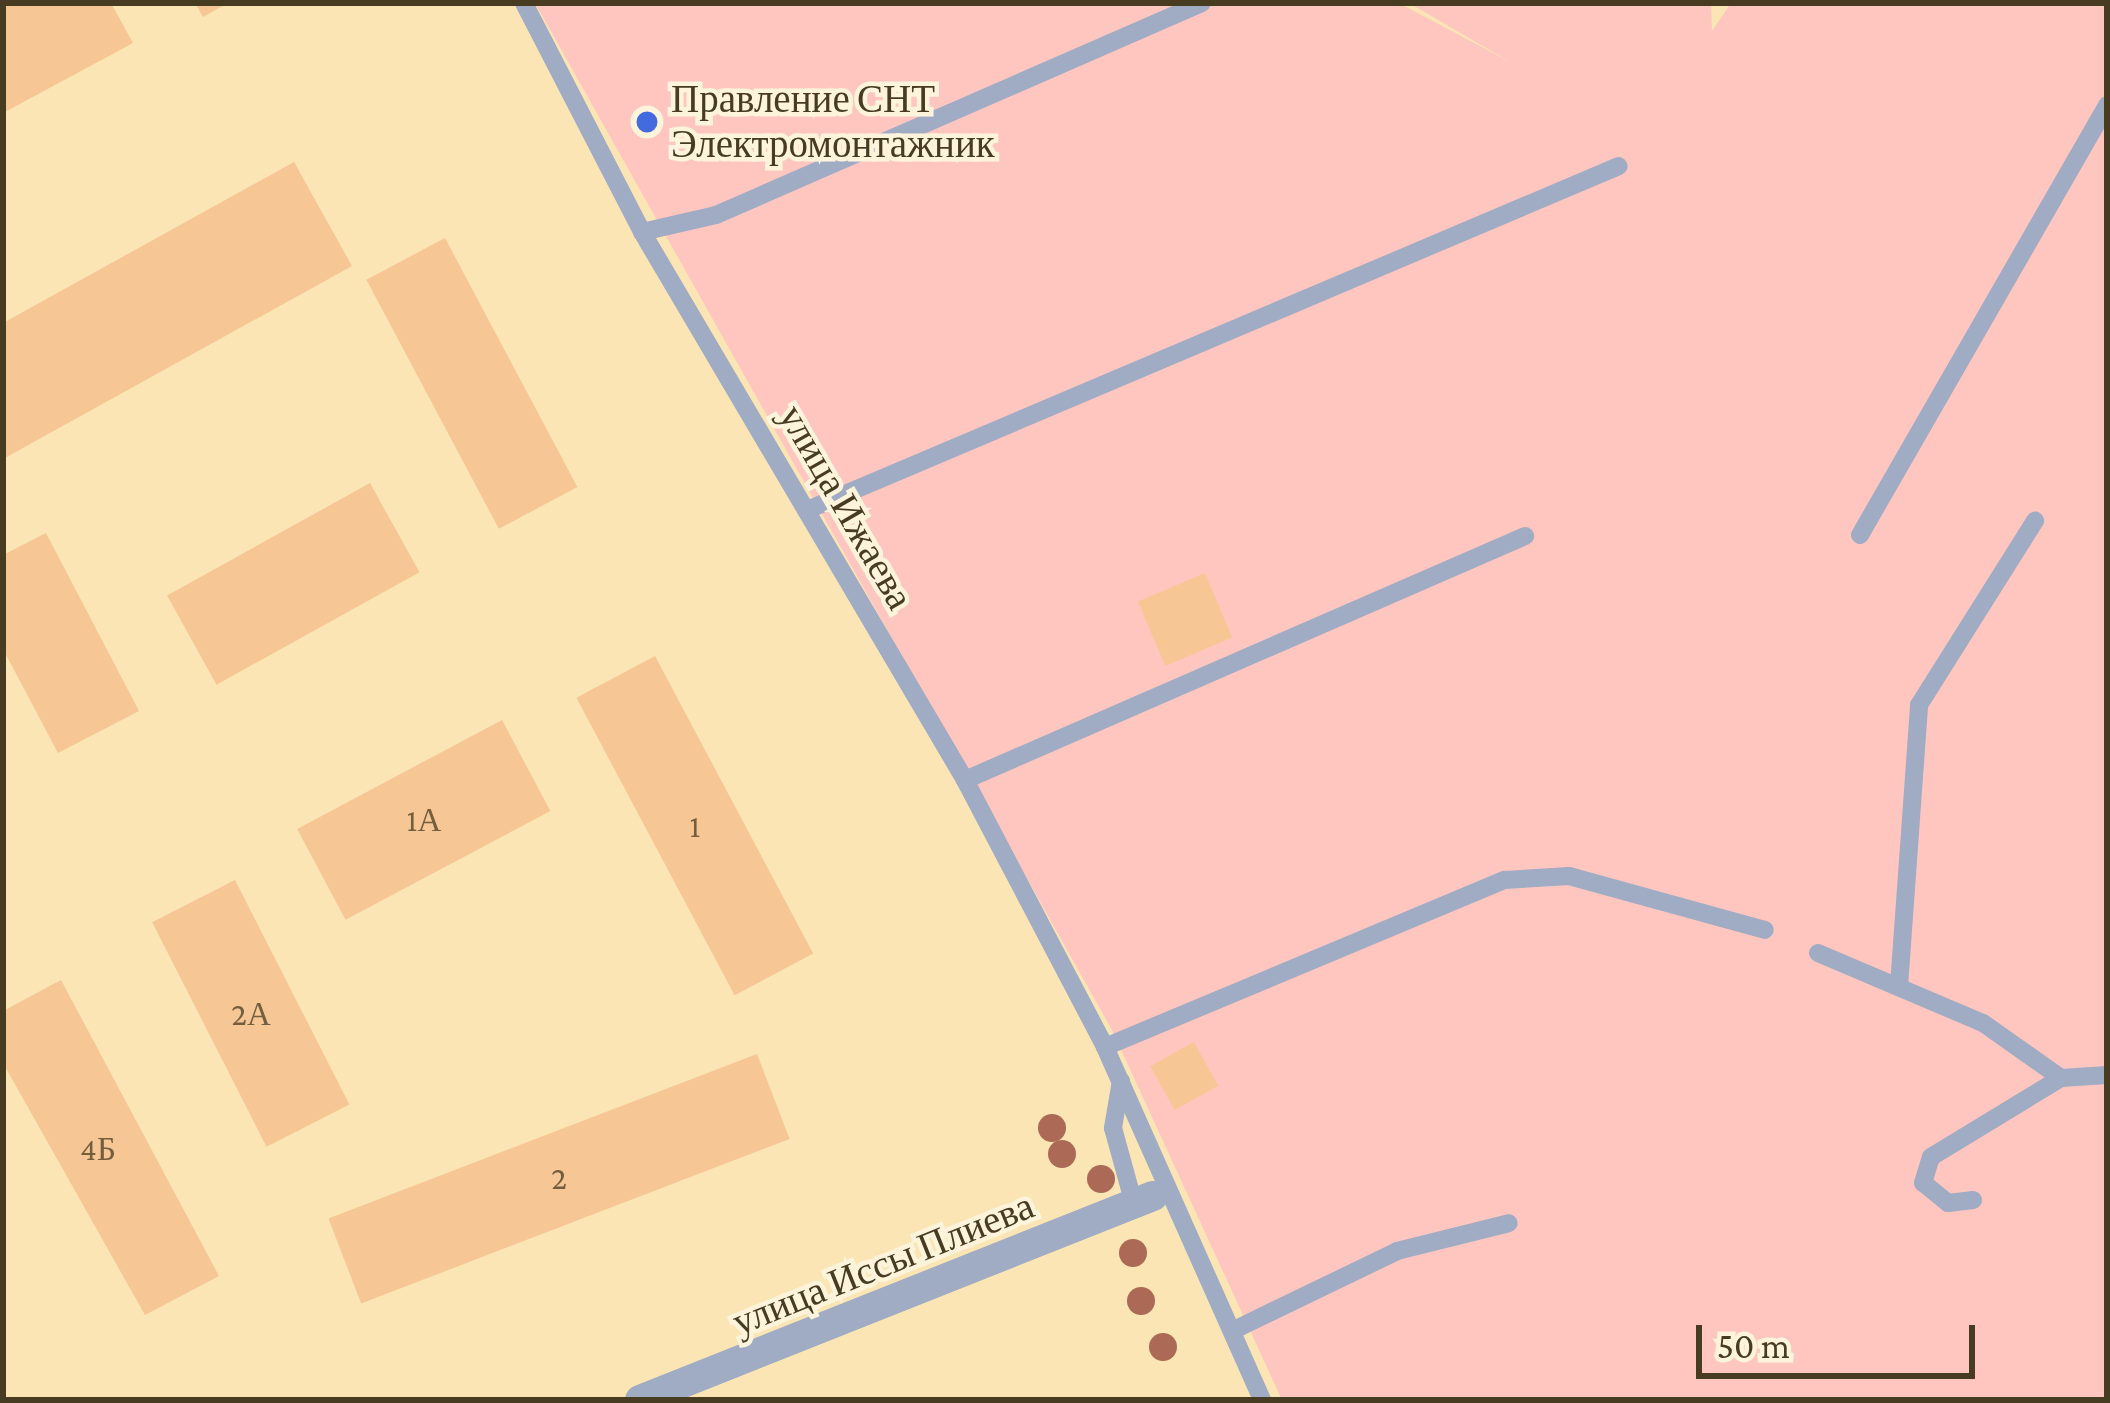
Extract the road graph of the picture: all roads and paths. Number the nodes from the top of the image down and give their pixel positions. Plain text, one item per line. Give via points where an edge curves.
1 (524, 3) edge
2 (1202, 3) edge
3 (2107, 105) edge
4 (1619, 166) dead end
5 (642, 232) junction
6 (812, 508) junction
7 (2035, 521) dead end
8 (1860, 535) dead end
9 (1525, 536) dead end
10 (964, 780) junction
11 (1765, 930) dead end
12 (1818, 953) dead end
13 (1898, 986) junction
14 (1105, 1047) junction
15 (2107, 1075) edge
16 (2061, 1078) junction
17 (1121, 1082) junction
18 (1143, 1200) joint
19 (1972, 1200) dead end
20 (1509, 1223) dead end
21 (1236, 1329) junction
22 (640, 1400) edge
23 (1262, 1400) edge

1 - 5 lane, улица Ижаева
2 - 5 lane via 716,215
3 - 8 lane
4 - 6 lane
5 - 6 lane, улица Ижаева
6 - 10 lane, улица Ижаева
7 - 13 lane via 1919,705
9 - 10 lane
10 - 14 lane, улица Ижаева
11 - 14 lane via 1694,902 1569,876 1505,880
12 - 13 lane
13 - 16 lane via 1983,1024
14 - 17 lane, улица Ижаева
15 - 16 lane
16 - 19 lane via 1931,1157 1923,1183 1948,1203
17 - 18 lane via 1113,1128
17 - 21 lane, улица Ижаева
18 - 22 street, улица Иссы Плиева
20 - 21 lane via 1397,1252
21 - 23 lane, улица Ижаева

